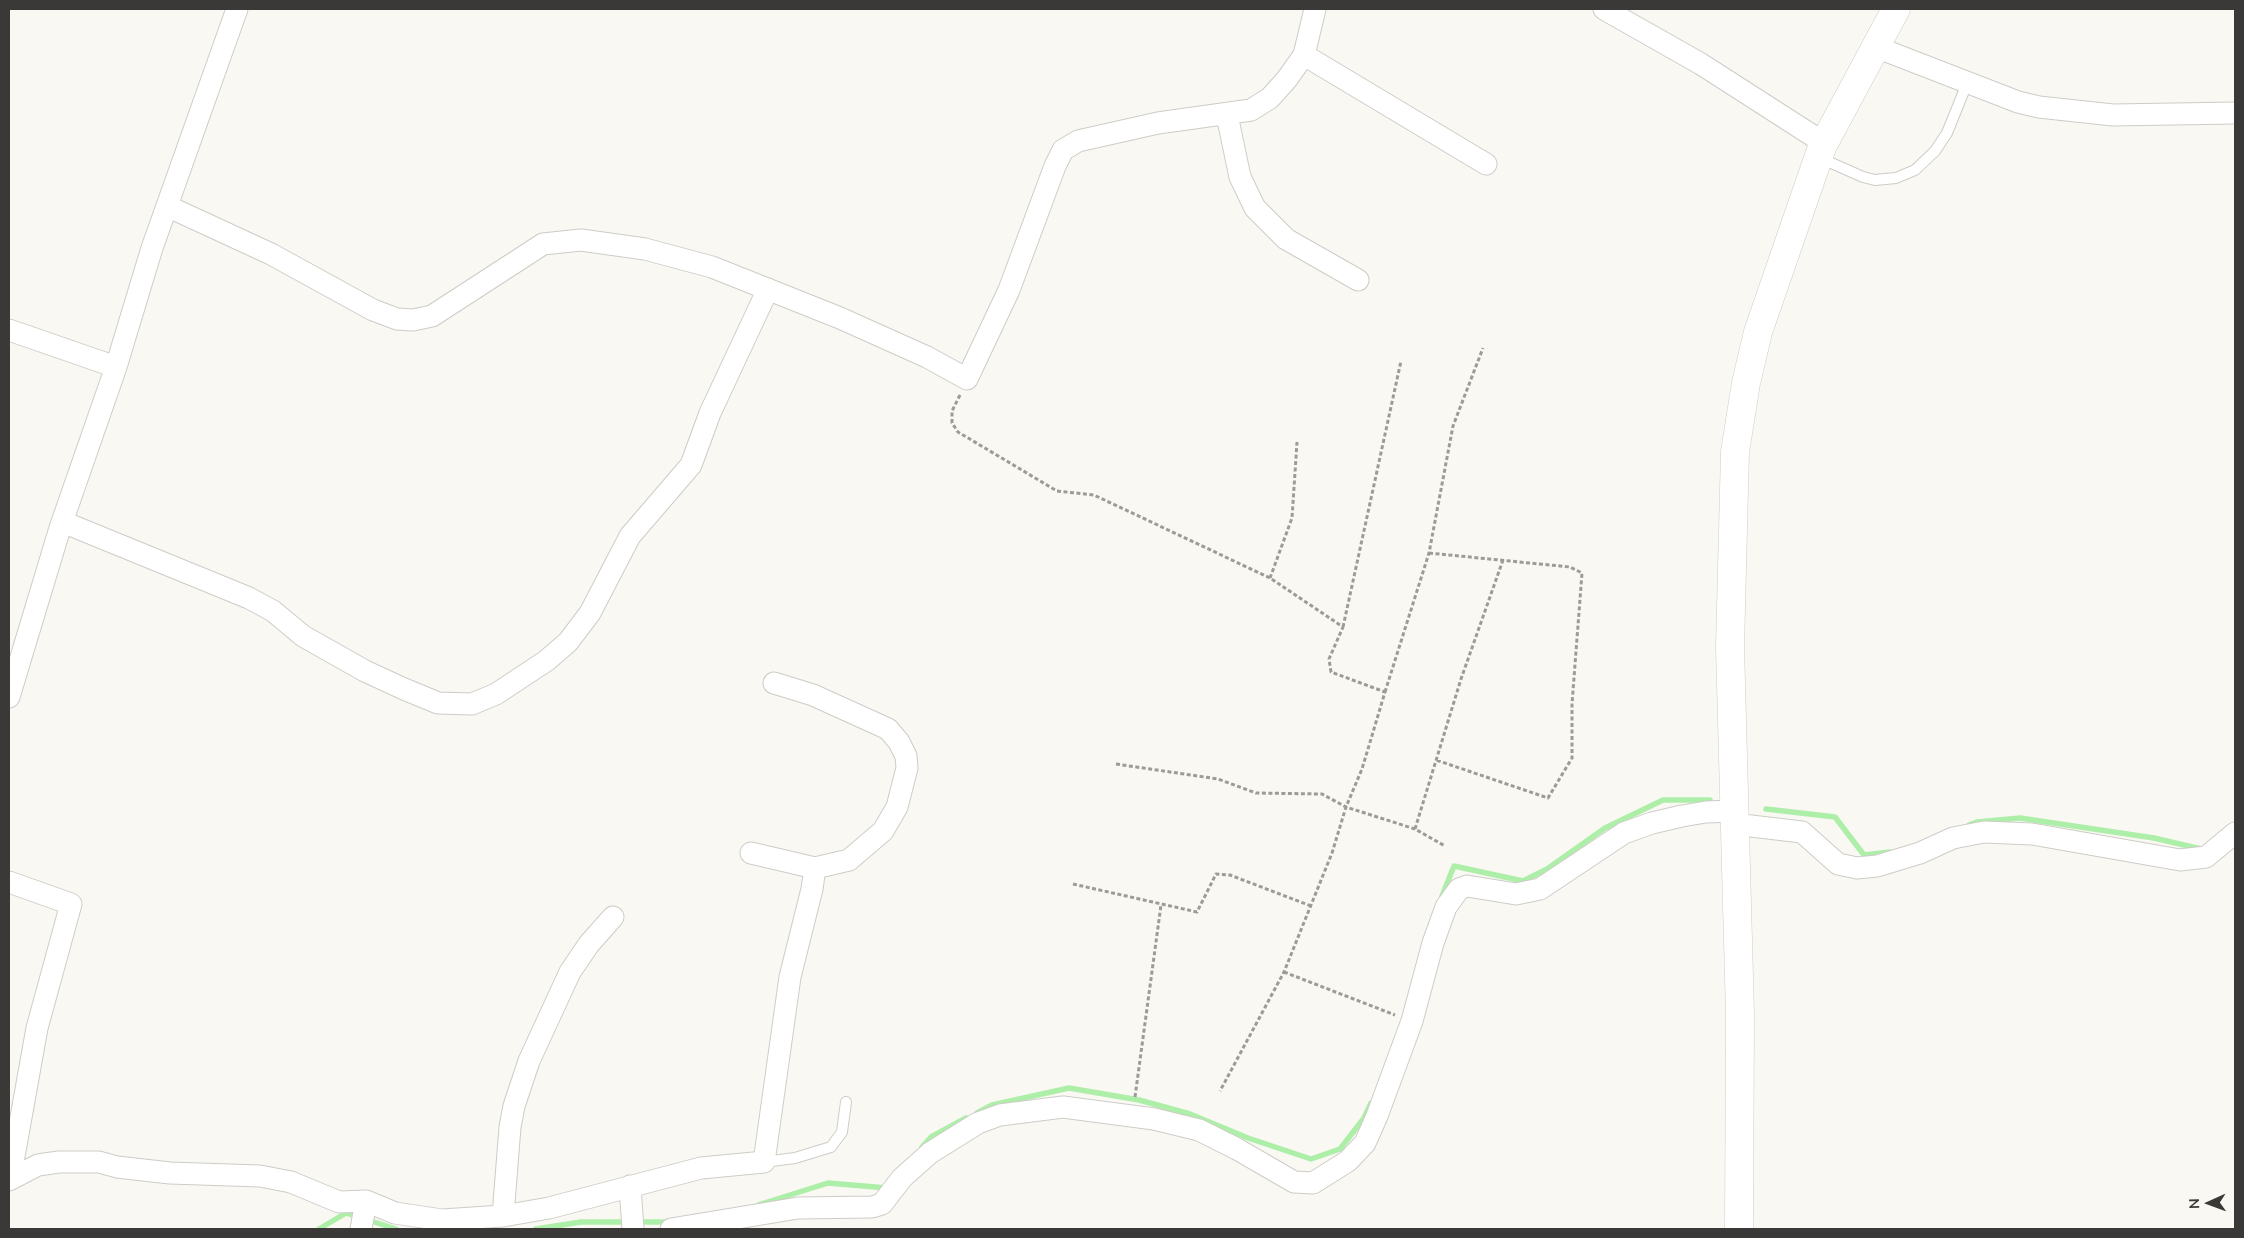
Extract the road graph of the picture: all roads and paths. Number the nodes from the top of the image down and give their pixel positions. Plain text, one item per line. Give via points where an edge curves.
1 (237, 9) edge
2 (1315, 9) edge
3 (1604, 9) edge
4 (1896, 9) edge
5 (1876, 47) junction
6 (1304, 55) junction
7 (1968, 81) junction
8 (2235, 113) edge
9 (1227, 115) junction
10 (1822, 150) junction
11 (1486, 164) dead end
12 (167, 206) junction
13 (1358, 280) dead end
14 (768, 289) junction
15 (9, 330) edge
16 (1483, 348) dead end
17 (1401, 361) dead end
18 (116, 367) junction
19 (967, 379) junction
20 (1297, 442) dead end
21 (63, 522) junction
22 (1429, 553) junction
23 (1503, 560) junction
24 (1270, 578) junction
25 (1343, 627) junction
26 (774, 683) dead end
27 (1385, 692) junction
28 (9, 697) edge
29 (1436, 760) junction
30 (1116, 764) dead end
31 (1346, 807) junction
32 (1733, 817) junction
33 (1415, 829) junction
34 (2235, 833) edge
35 (1445, 846) dead end
36 (751, 853) dead end
37 (815, 868) junction
38 (9, 882) edge
39 (1073, 884) dead end
40 (1161, 905) junction
41 (1311, 906) junction
42 (613, 917) dead end
43 (1284, 972) junction
44 (1401, 1017) dead end
45 (1136, 1091) dead end
46 (1220, 1091) dead end
47 (846, 1102) dead end
48 (764, 1162) junction
49 (9, 1179) edge
50 (631, 1190) junction
51 (364, 1214) edge
52 (503, 1216) junction
53 (633, 1228) edge
54 (671, 1229) edge
55 (1739, 1229) edge

1 - 12 street
2 - 6 street
3 - 10 street via 1700,64
4 - 5 street
5 - 7 street
5 - 10 street
6 - 9 street via 1270,98 1252,110
6 - 11 street
7 - 8 street via 2018,102 2072,112 2113,115
7 - 10 lane via 1946,133 1935,151 1915,170 1896,178 1875,180 1863,177
9 - 13 street via 1240,177 1255,208 1286,239
9 - 19 street via 1158,123 1078,141 1063,150 1009,290
10 - 32 street via 1758,332 1735,452 1730,647
12 - 14 street via 271,254 373,310 397,319 432,316 543,244 581,240 645,249 712,267
12 - 18 street
14 - 19 street via 927,357
14 - 21 street via 710,413 691,465 630,536 590,613 568,642 546,661 496,694 472,704 438,703 404,689 303,636 249,598
15 - 18 street
16 - 22 path via 1452,426
17 - 25 path
18 - 21 street
19 - 24 path via 952,411 952,423 958,432 1057,491 1094,495
20 - 24 path via 1292,518
21 - 28 street
22 - 23 path
22 - 27 path
23 - 29 path
23 - 29 path via 1570,567 1582,573 1572,704 1572,758 1548,798
24 - 25 path
25 - 27 path via 1330,659 1330,672
26 - 37 street via 813,695 888,729 906,756 907,768 897,807 883,831 849,860
27 - 31 path via 1362,769
29 - 33 path
30 - 31 path via 1218,779 1256,793 1322,794
31 - 33 path
31 - 41 path
32 - 34 street via 1802,832 1838,864 1857,868 1877,866 1920,853 1953,838 1984,832 2032,834 2180,860 2206,857
32 - 54 street via 1706,812 1652,823 1624,833 1540,889 1516,894 1467,886 1459,889 1446,907 1412,1020 1365,1143 1348,1162 1313,1183 1294,1182 1199,1130 1154,1119 1063,1107 1000,1115 978,1123 930,1153 902,1178 882,1204 872,1207 798,1208
32 - 55 street via 1740,1014
33 - 35 path
36 - 37 street
37 - 48 street via 790,977
38 - 49 street via 72,904 37,1028
39 - 40 path
40 - 41 path via 1197,912 1216,874 1223,874
40 - 45 path
41 - 43 path
42 - 52 street via 570,972 528,1061 510,1127
43 - 44 path
43 - 46 path
47 - 48 lane via 842,1132 831,1147 795,1158
48 - 50 street via 701,1168
49 - 51 street via 45,1163 99,1162 170,1173 276,1178
50 - 52 street
50 - 53 street
51 - 52 street via 395,1213 428,1220

